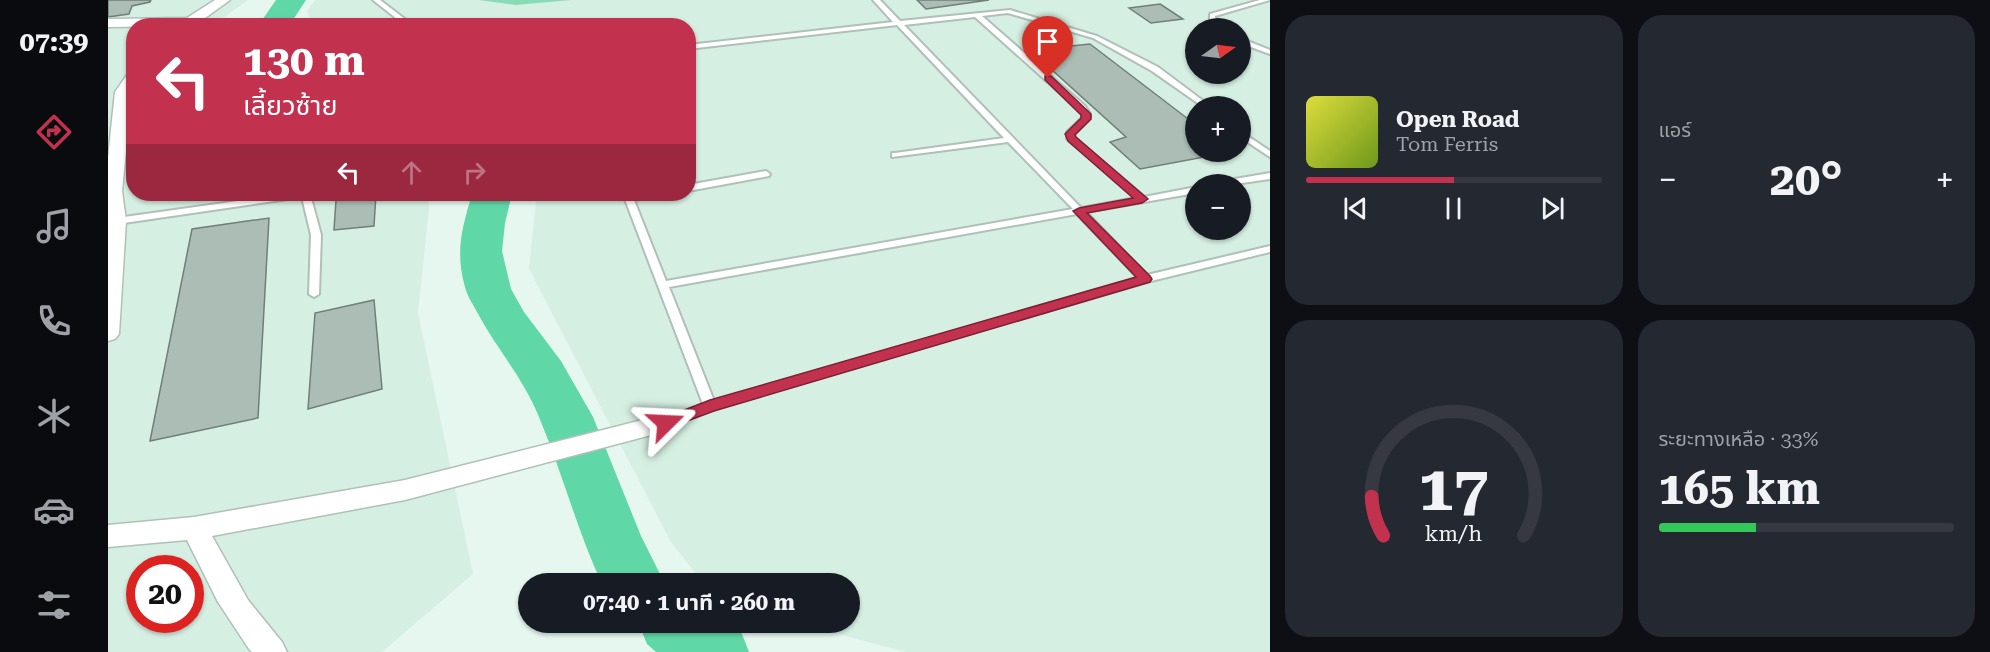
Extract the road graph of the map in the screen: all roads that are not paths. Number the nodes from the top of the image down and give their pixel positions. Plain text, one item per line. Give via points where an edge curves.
1 (224, 0) edge
2 (376, 0) edge
3 (876, 0) edge
4 (1263, 0) edge
5 (977, 15) junction
6 (196, 18) edge
7 (400, 18) edge
8 (1212, 18) edge
9 (108, 23) edge
10 (126, 23) edge
11 (900, 25) junction
12 (1251, 44) edge
13 (696, 46) edge
14 (1270, 52) edge
15 (126, 87) edge
16 (1192, 96) edge
17 (1011, 139) junction
18 (1251, 141) edge
19 (895, 155) dead end
20 (1270, 155) edge
21 (766, 174) dead end
22 (1270, 176) edge
23 (1251, 179) edge
24 (696, 187) edge
25 (110, 191) edge
26 (1185, 192) edge
27 (1142, 199) junction
28 (258, 201) edge
29 (307, 201) edge
30 (630, 201) edge
31 (1079, 211) junction
32 (117, 222) junction
33 (1270, 249) edge
34 (1145, 279) junction
35 (663, 285) junction
36 (314, 294) dead end
37 (108, 334) edge
38 (710, 406) junction
39 (666, 423) joint
40 (194, 528) junction
41 (108, 536) edge
42 (272, 652) edge

1 - 6 street
2 - 7 lane
3 - 11 lane
4 - 8 lane
5 - 11 lane
5 - 16 lane via 1008,11 1095,37 1155,69
5 - 27 lane via 1082,108 1086,119 1070,134 1071,139
9 - 10 street
11 - 13 lane
11 - 17 lane
12 - 14 lane
15 - 25 street
17 - 19 lane
17 - 31 lane
18 - 20 lane
21 - 24 lane
22 - 23 lane
25 - 32 street
26 - 27 lane
27 - 31 lane
28 - 32 lane
29 - 36 lane via 316,235
30 - 35 lane
31 - 34 lane
31 - 35 lane
32 - 37 street
33 - 34 lane
34 - 38 lane
35 - 38 lane
38 - 39 lane
39 - 40 street via 405,490
40 - 41 street
40 - 42 street via 256,637

